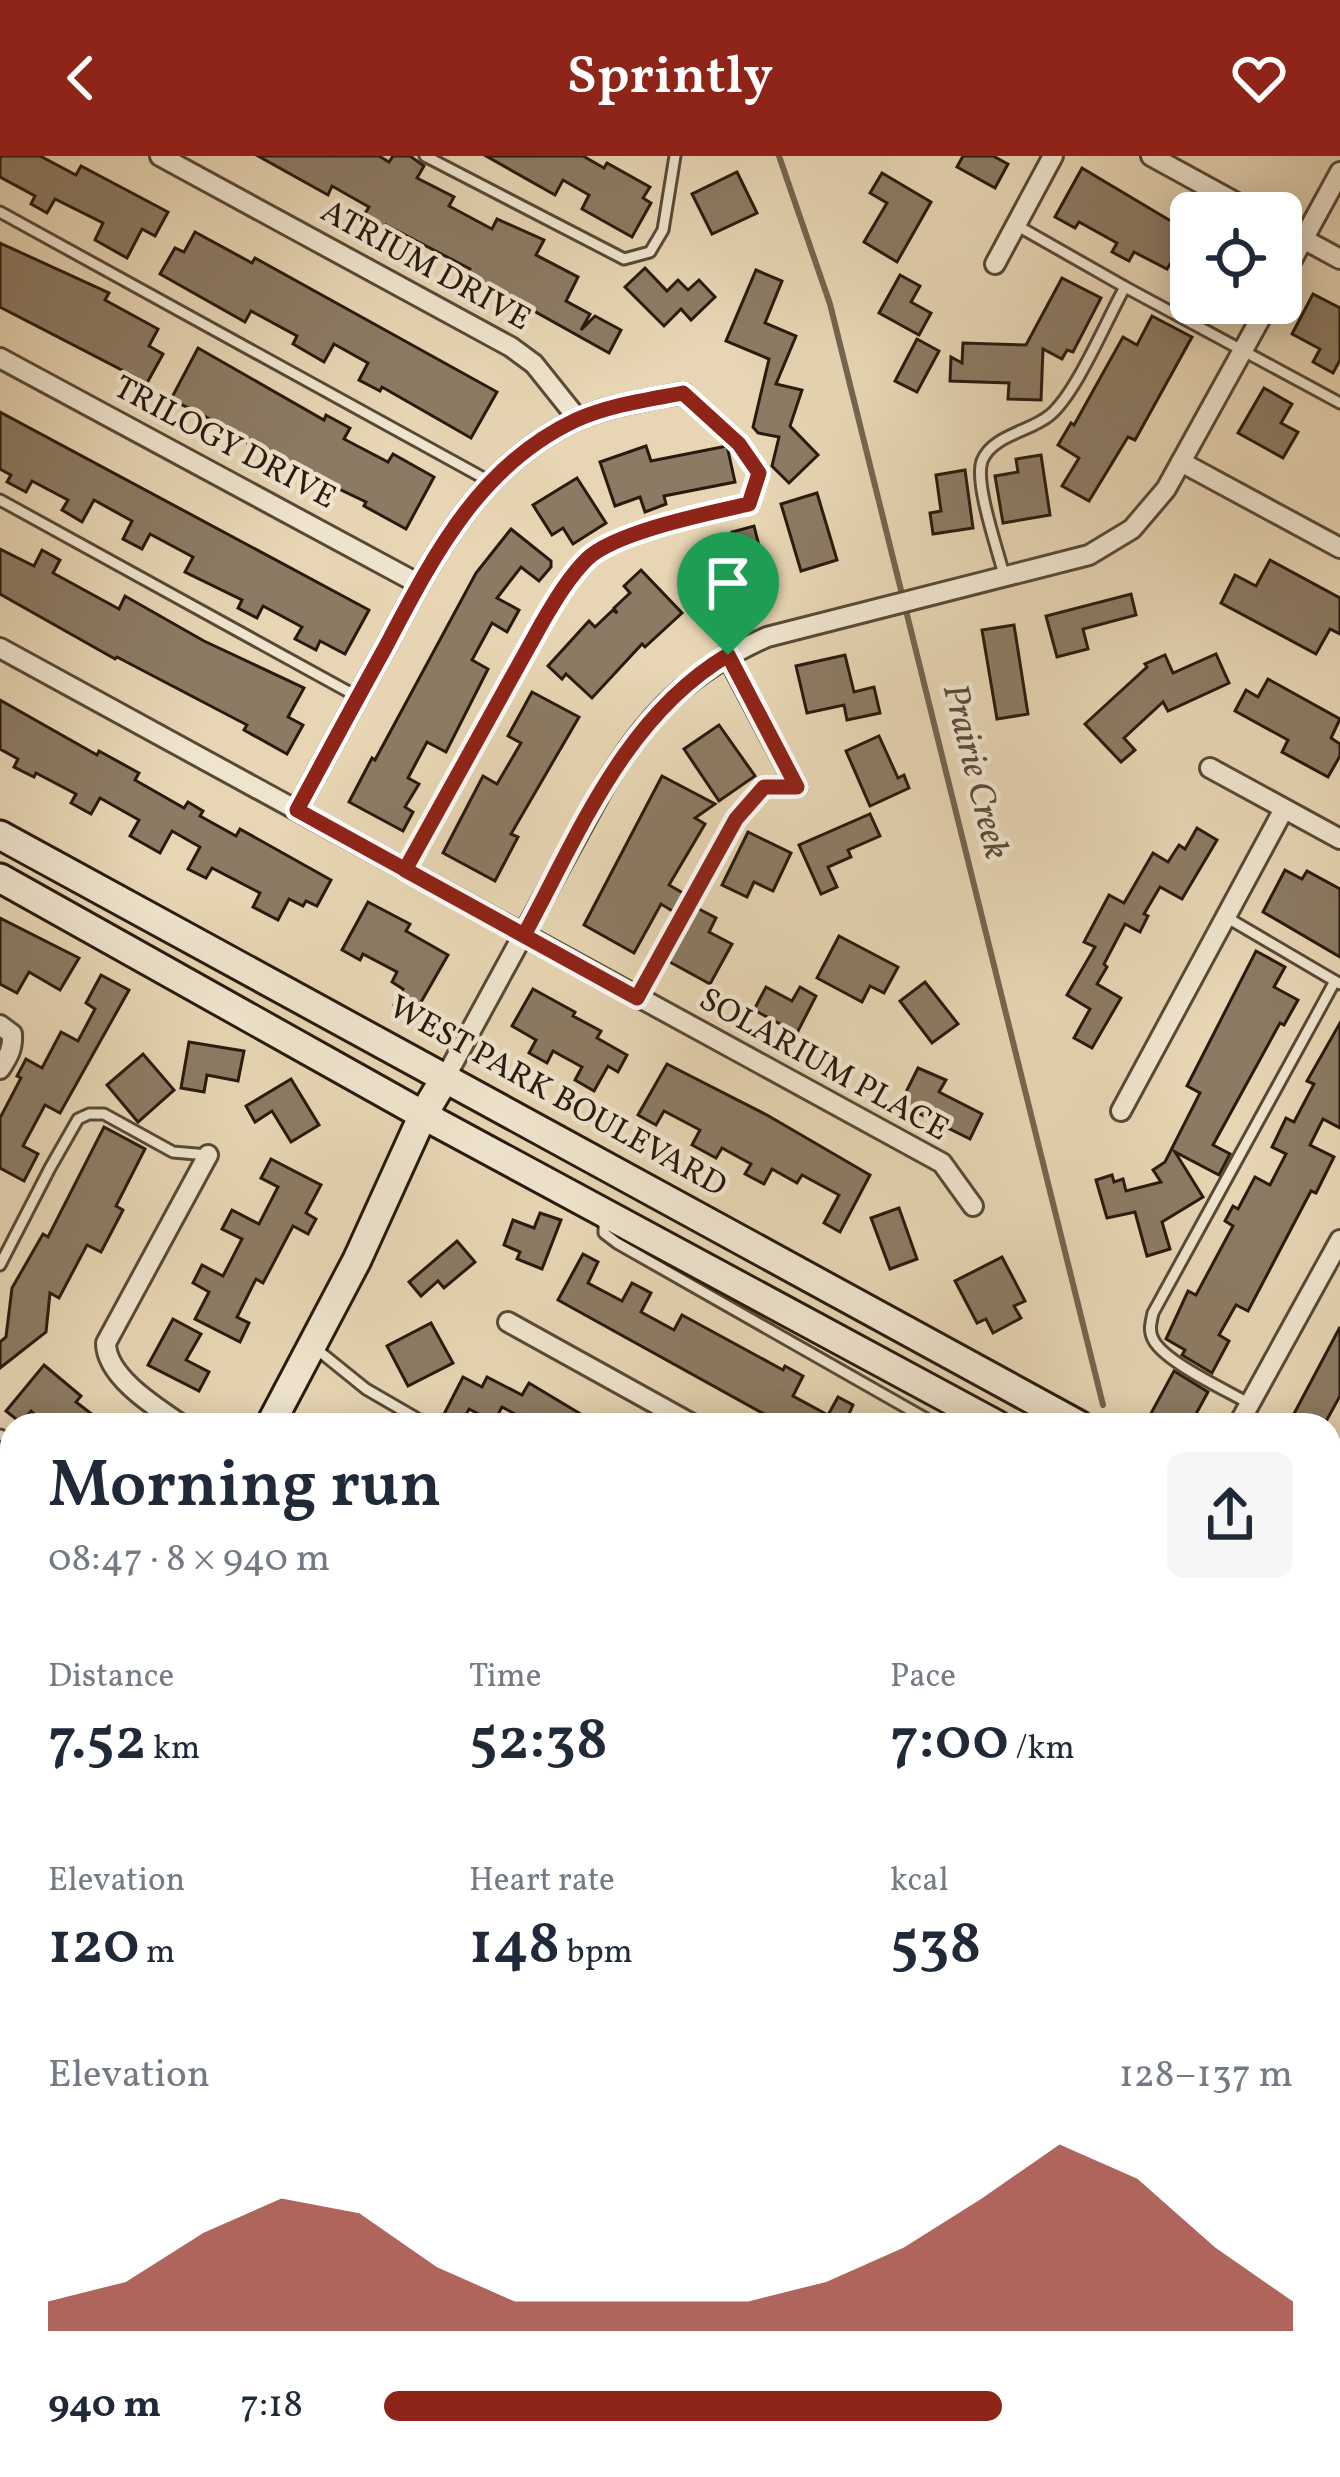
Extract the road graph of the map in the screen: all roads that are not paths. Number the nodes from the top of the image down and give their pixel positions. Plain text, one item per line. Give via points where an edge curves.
1 (160, 156) edge
2 (425, 156) edge
3 (675, 156) edge
4 (1054, 156) edge
5 (1151, 156) edge
6 (1340, 172) edge
7 (1217, 192) edge
8 (0, 212) edge
9 (1016, 225) junction
10 (1304, 239) junction
11 (1302, 243) edge
12 (1340, 260) edge
13 (994, 264) dead end
14 (1125, 287) junction
15 (1257, 324) edge
16 (1242, 351) junction
17 (0, 358) edge
18 (683, 393) joint
19 (1340, 403) edge
20 (578, 419) junction
21 (1181, 462) junction
22 (489, 481) junction
23 (0, 500) edge
24 (1340, 548) edge
25 (1005, 579) junction
26 (419, 584) junction
27 (0, 648) edge
28 (728, 655) junction
29 (358, 698) junction
30 (1210, 768) dead end
31 (797, 787) joint
32 (1284, 808) junction
33 (297, 810) junction
34 (0, 835) edge
35 (1340, 839) edge
36 (405, 870) junction
37 (0, 878) edge
38 (1226, 917) junction
39 (524, 935) junction
40 (1338, 982) edge
41 (637, 998) junction
42 (0, 1025) edge
43 (0, 1070) edge
44 (445, 1078) junction
45 (1121, 1111) dead end
46 (424, 1115) junction
47 (208, 1155) joint
48 (974, 1206) dead end
49 (604, 1212) junction
50 (1340, 1240) edge
51 (0, 1265) edge
52 (508, 1322) dead end
53 (312, 1346) junction
54 (1011, 1387) junction
55 (1250, 1404) junction
56 (167, 1413) edge
57 (276, 1413) edge
58 (407, 1413) edge
59 (672, 1413) edge
60 (916, 1413) edge
61 (973, 1413) edge
62 (998, 1413) edge
63 (1058, 1413) edge
64 (1245, 1413) edge

1 - 20 street, ATRIUM DRIVE via 512,347
2 - 3 lane via 624,259 650,252 662,230
4 - 9 street
5 - 7 street
6 - 10 street
8 - 22 lane
9 - 13 street
9 - 14 lane
10 - 11 street
10 - 12 street
14 - 16 lane
14 - 25 lane via 1067,394 1049,416 994,445 980,466
15 - 16 street
16 - 19 lane
16 - 21 street
17 - 26 street, TRILOGY DRIVE
18 - 20 street
18 - 36 lane via 748,454 759,473 749,504 591,555 559,593
20 - 22 street
21 - 24 street
21 - 25 street via 1149,513 1113,543
22 - 26 street
23 - 29 lane
25 - 28 street via 799,628
26 - 29 street
27 - 33 street, SOLARIUM PLACE
28 - 31 street
28 - 39 street via 675,693 626,749
29 - 33 street
30 - 32 street
31 - 41 lane via 764,787 744,808
32 - 35 street
32 - 38 street
33 - 36 street, SOLARIUM PLACE
34 - 44 main road, WEST PARK BOULEVARD
36 - 39 street, SOLARIUM PLACE
37 - 46 main road
38 - 40 lane
38 - 45 street
39 - 41 street, SOLARIUM PLACE
39 - 44 street
40 - 55 lane via 1149,1328 1167,1354
41 - 48 street, SOLARIUM PLACE via 942,1163
42 - 43 street via 12,1034
44 - 46 main road
44 - 54 main road, WEST PARK BOULEVARD
46 - 49 main road
46 - 53 main road
47 - 51 lane via 173,1152 104,1114 88,1114
47 - 56 street via 106,1343 122,1376
49 - 60 lane via 604,1233 616,1243
49 - 61 main road
50 - 55 street
52 - 59 street
53 - 57 main road
53 - 58 lane
54 - 62 street
54 - 63 main road, WEST PARK BOULEVARD
55 - 64 street

